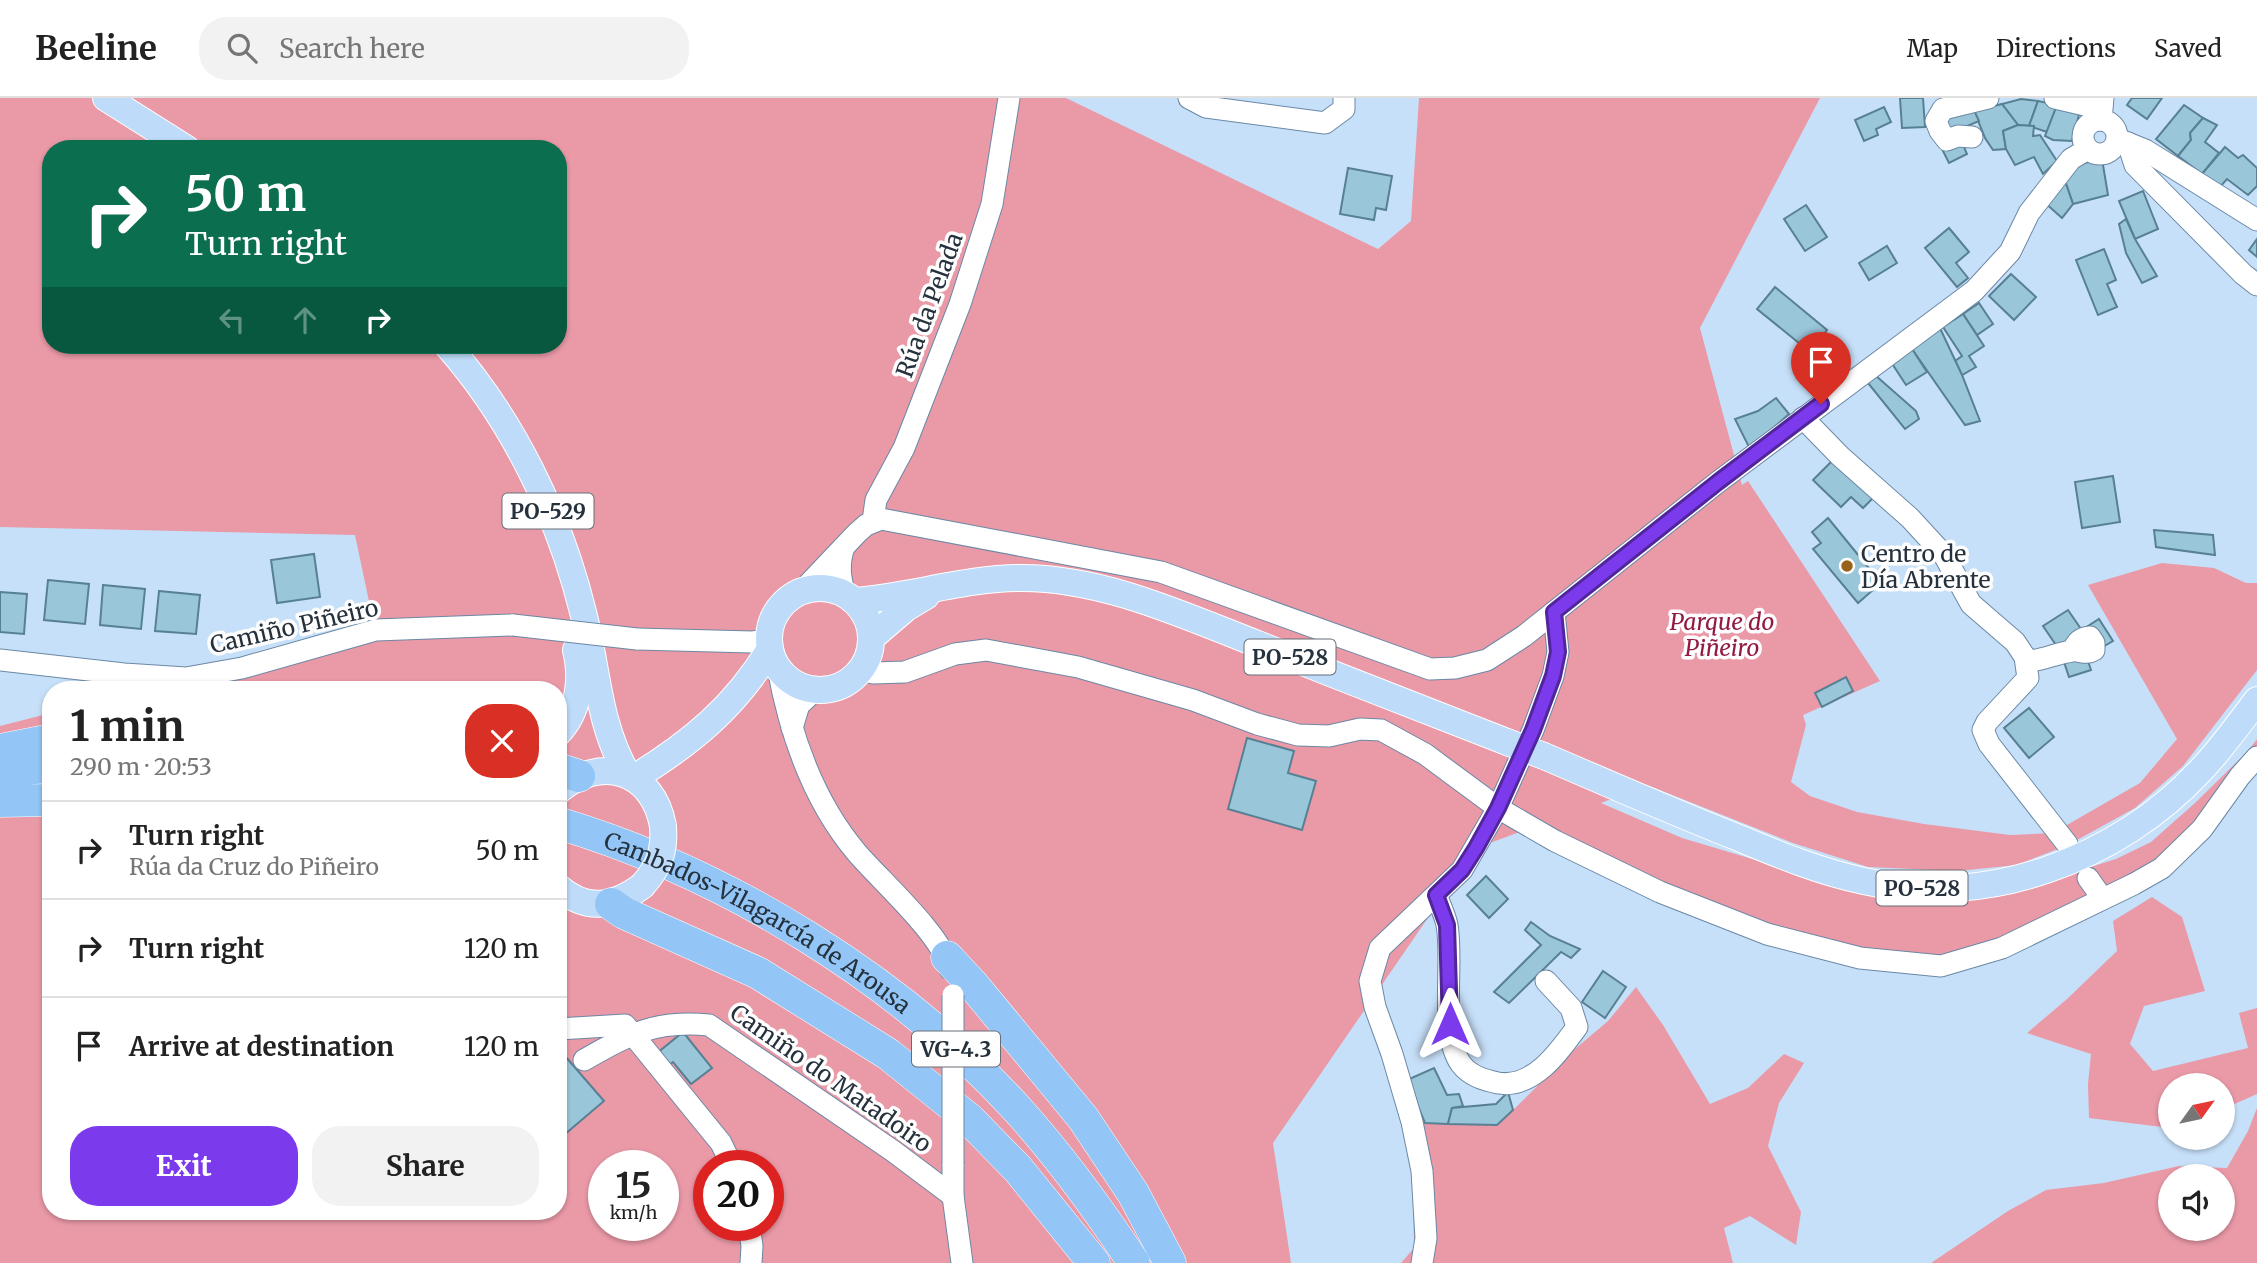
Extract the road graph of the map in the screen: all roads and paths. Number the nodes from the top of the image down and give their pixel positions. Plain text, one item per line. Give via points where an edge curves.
1 (106, 98) edge
2 (1009, 98) edge
3 (1189, 98) edge
4 (1343, 98) edge
5 (1988, 98) edge
6 (2055, 98) edge
7 (2092, 109) edge
8 (1972, 137) dead end
9 (173, 140) edge
10 (2122, 141) junction
11 (2088, 149) junction
12 (2257, 220) edge
13 (2257, 285) edge
14 (454, 354) edge
15 (1803, 418) junction
16 (538, 485) junction
17 (873, 521) junction
18 (844, 547) junction
19 (954, 587) junction
20 (801, 592) junction
21 (849, 598) junction
22 (1554, 612) junction
23 (871, 638) junction
24 (2073, 650) dead end
25 (2025, 657) junction
26 (0, 660) edge
27 (861, 668) junction
28 (784, 669) junction
29 (598, 699) junction
30 (2257, 700) edge
31 (721, 712) junction
32 (567, 723) edge
33 (792, 727) junction
34 (42, 742) edge
35 (680, 748) junction
36 (0, 750) edge
37 (2257, 758) edge
38 (42, 767) edge
39 (0, 774) edge
40 (630, 776) junction
41 (569, 779) edge
42 (42, 800) edge
43 (0, 801) edge
44 (1498, 808) junction
45 (662, 819) junction
46 (567, 826) edge
47 (2067, 844) dead end
48 (2088, 878) dead end
49 (567, 892) edge
50 (1436, 895) junction
51 (2102, 898) junction
52 (611, 904) junction
53 (947, 957) junction
54 (1546, 981) dead end
55 (567, 1028) edge
56 (632, 1033) junction
57 (584, 1060) dead end
58 (724, 1150) edge
59 (953, 1196) junction
60 (751, 1241) edge
61 (751, 1263) edge
62 (962, 1263) edge
63 (1094, 1263) edge
64 (1133, 1263) edge
65 (1170, 1263) edge
66 (1422, 1263) edge

1 - 9 main road
2 - 17 street, Rúa da Pelada via 992,204 960,304 904,448 876,500
3 - 4 street via 1206,107 1325,122 1344,109
5 - 8 street via 1943,108 1936,121 1947,140
6 - 7 street
7 - 10 street via 2115,128
7 - 11 street via 2083,133
10 - 11 street via 2106,153
10 - 12 street via 2145,150
10 - 13 street via 2136,165
11 - 15 street via 2071,159 2029,213 2010,252 1974,291
14 - 16 main road, PO-529 via 506,424
15 - 22 street
15 - 25 street via 1910,518 1944,555 1971,604 2015,642
16 - 29 main road, PO-529 via 573,573
16 - 32 main road via 544,529 579,662 576,702
17 - 18 street
17 - 22 street via 897,521 1161,572 1430,669 1487,660
18 - 20 street
18 - 21 street via 839,577
19 - 21 main road, PO-528 via 890,598
19 - 23 main road, PO-528 via 906,608
19 - 30 main road, PO-528, bridge via 1022,578 1136,597 1544,756 1787,858 1864,882 1914,888 2009,881 2081,857 2125,833 2201,771
20 - 21 main road via 828,589
20 - 28 main road via 784,603 773,620
21 - 23 main road via 866,618
22 - 44 street via 1558,652 1553,676
23 - 27 main road
24 - 25 street via 2031,661
25 - 47 street via 2028,678 1983,730
26 - 28 street, Camiño Piñeiro, bridge via 186,678 242,668 376,630 513,625 638,639 752,642
27 - 28 main road via 836,687
27 - 44 street via 873,673 905,672 955,654 986,650 1078,667 1298,735 1381,730 1425,754
28 - 31 main road
28 - 31 main road via 755,674
28 - 33 street
28 - 33 street via 799,705
29 - 40 main road, PO-529 via 616,754
29 - 41 main road, PO-529 via 593,760
31 - 35 main road
33 - 53 street via 805,765 832,817 855,851
34 - 36 highway
35 - 40 main road
35 - 45 main road via 665,783
37 - 51 street via 2202,829 2162,868
38 - 39 highway
40 - 41 main road via 606,771
40 - 45 main road via 655,798
42 - 43 highway
44 - 50 street via 1462,870
44 - 51 street via 1660,892 1767,934 1860,958 1941,966 2002,948
45 - 52 main road, bridge via 662,858 656,871 642,886
46 - 64 highway, Cambados-Vilagarcía de Arousa / VG-4.3 via 727,892 848,963 903,1002 1019,1111 1092,1199
48 - 51 street
49 - 52 main road via 596,905
50 - 54 street via 1447,925 1454,1051 1462,1065 1480,1079 1506,1084 1527,1080 1558,1053 1577,1027 1571,1008
50 - 66 street via 1380,948 1370,981 1422,1171 1426,1238
52 - 63 highway via 758,973 888,1054 969,1119
53 - 59 street, bridge via 953,995
53 - 65 highway via 1083,1118 1133,1193
55 - 56 street via 625,1025
56 - 57 street
56 - 58 street
56 - 59 street, Camiño do Matadoiro via 678,1022 709,1025
59 - 62 street
60 - 61 street

